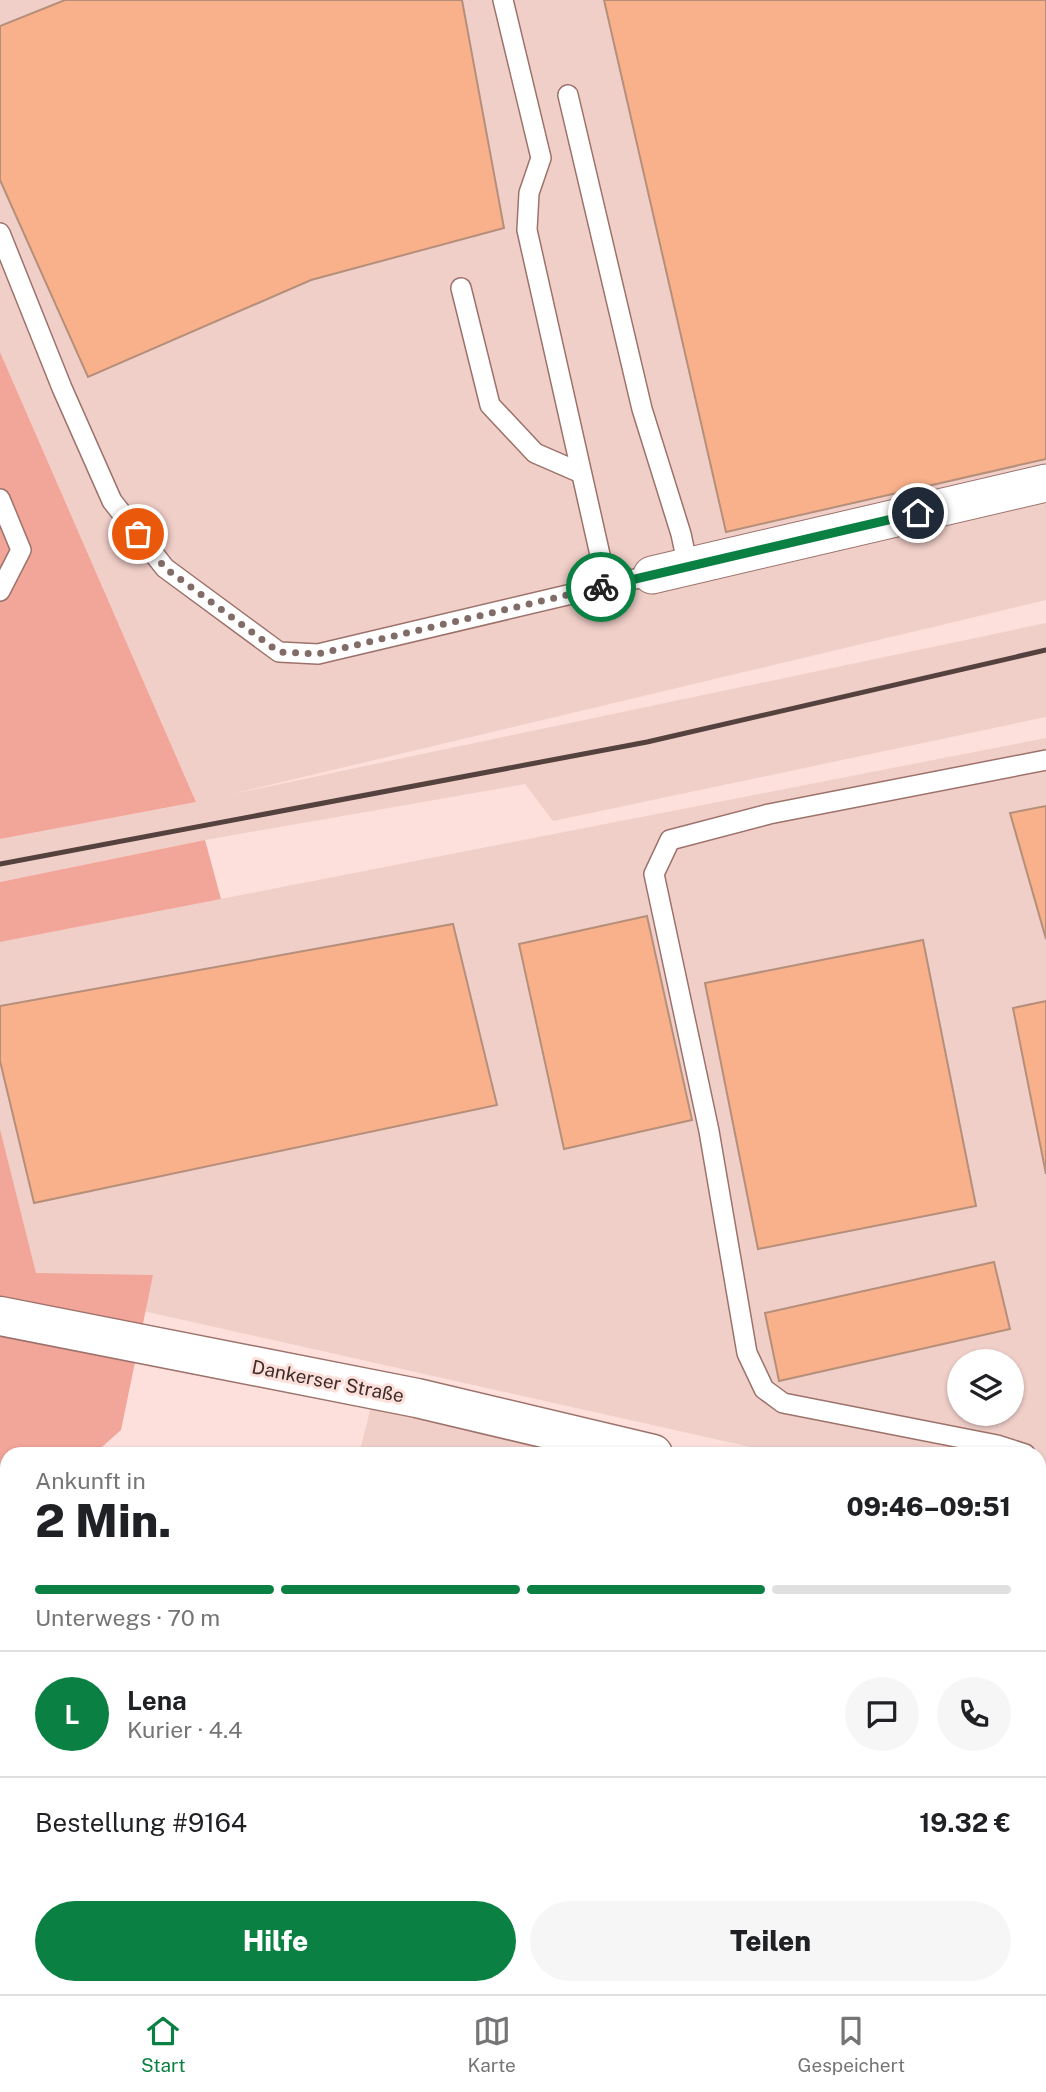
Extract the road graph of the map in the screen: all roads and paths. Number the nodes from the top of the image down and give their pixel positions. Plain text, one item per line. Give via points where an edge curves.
1 (503, 0) edge
2 (568, 95) dead end
3 (0, 233) edge
4 (461, 288) dead end
5 (581, 473) junction
6 (1046, 483) edge
7 (0, 499) edge
8 (688, 567) junction
9 (652, 575) joint
10 (607, 586) junction
11 (0, 590) edge
12 (1046, 760) edge
13 (0, 1316) edge
14 (624, 1447) edge
15 (1000, 1447) edge

1 - 5 lane via 541,158 529,193 527,230
2 - 8 lane via 642,409
3 - 10 lane via 112,501 165,568 279,652 318,654
4 - 5 lane via 490,405 535,453
5 - 10 lane
6 - 8 street
7 - 11 lane via 21,550
8 - 9 street
9 - 10 lane
12 - 15 lane via 769,814 670,840 654,874 709,1131 747,1353 764,1389 783,1403
13 - 14 main road, Dankerser Straße via 417,1398

